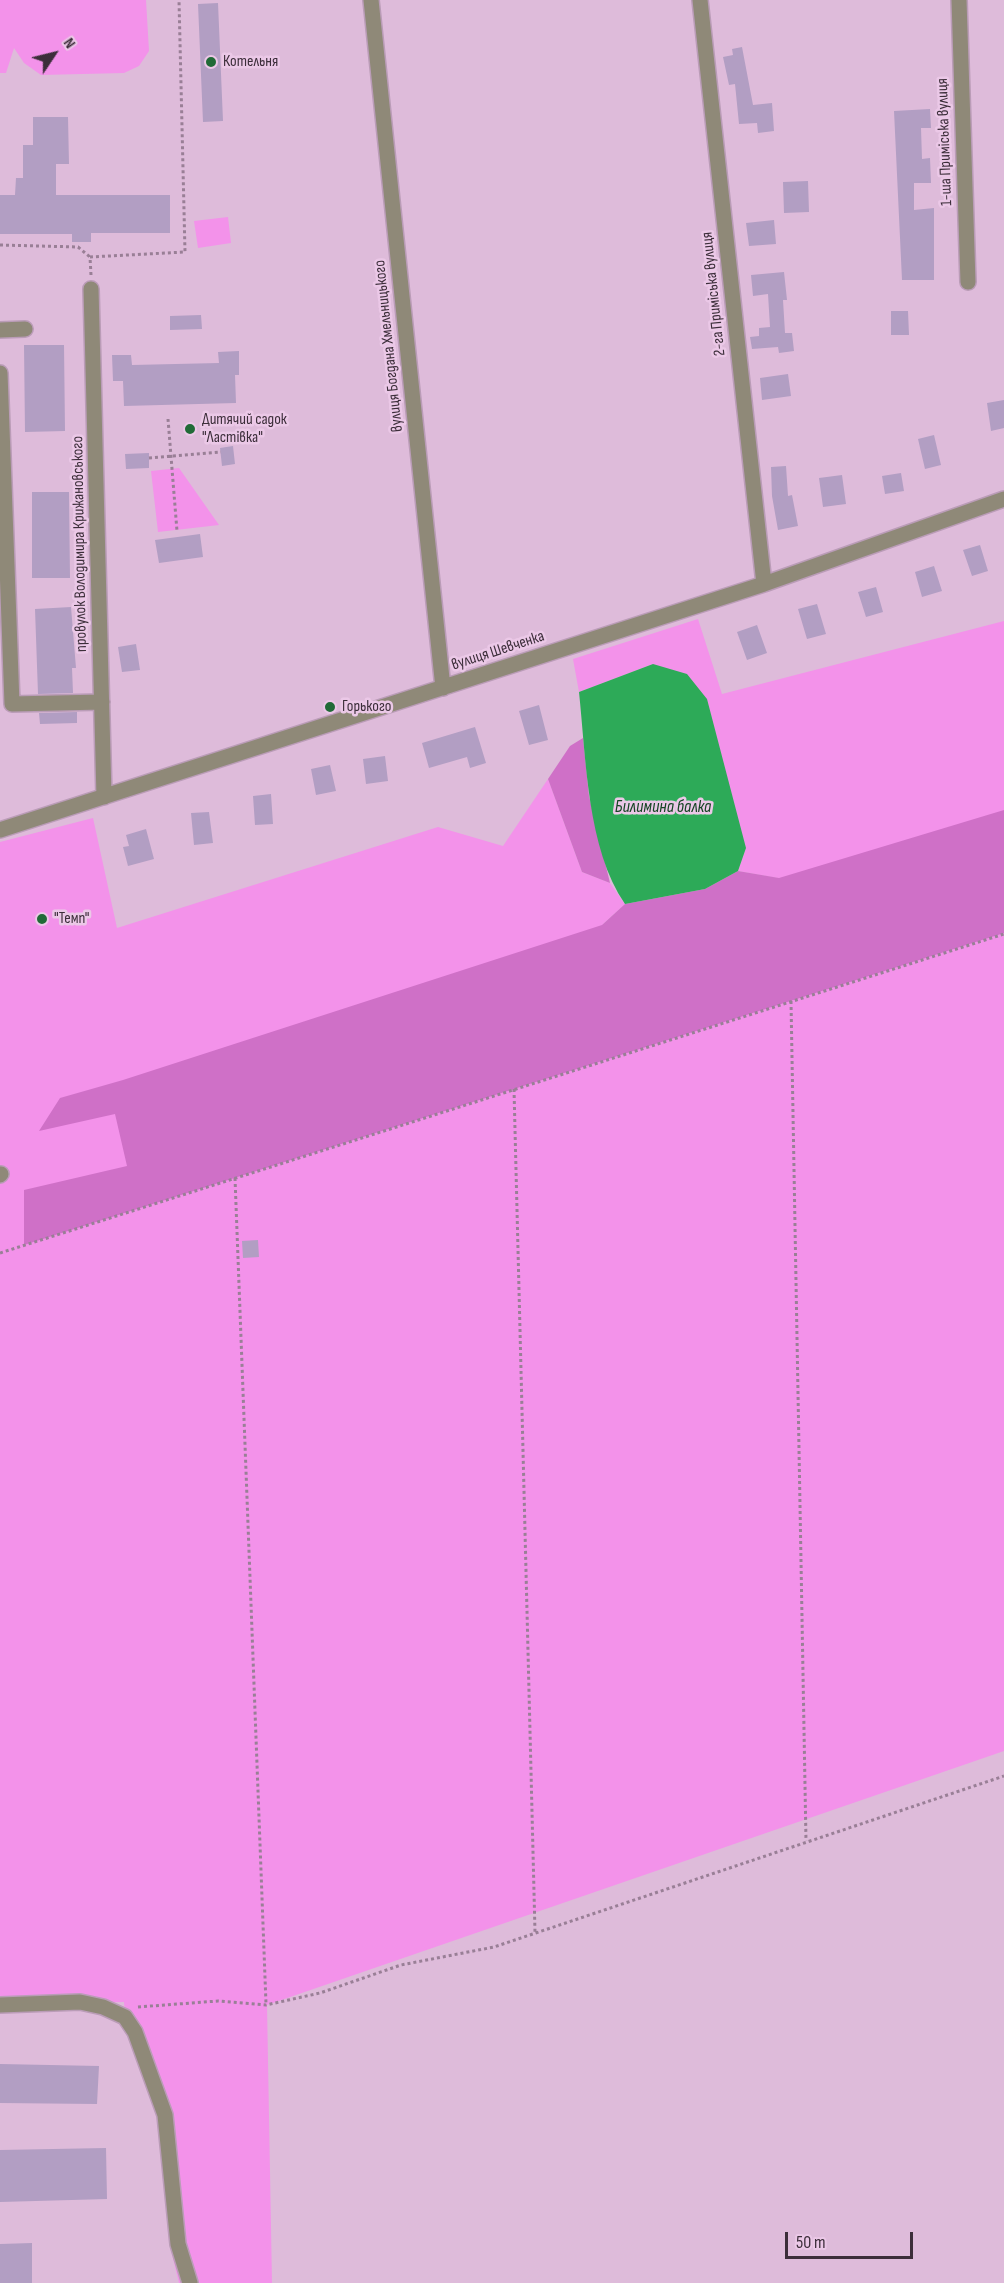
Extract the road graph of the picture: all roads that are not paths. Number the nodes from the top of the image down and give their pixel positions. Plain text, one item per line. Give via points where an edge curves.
1 (371, 0) edge
2 (700, 0) edge
3 (959, 0) edge
4 (968, 282) dead end
5 (91, 289) road end
6 (24, 329) dead end
7 (0, 330) edge
8 (0, 373) edge
9 (1004, 499) edge
10 (764, 584) junction
11 (4, 590) edge
12 (443, 688) junction
13 (102, 702) junction
14 (6, 704) edge
15 (104, 797) junction
16 (0, 830) edge
17 (0, 2005) edge
18 (190, 2283) edge

1 - 12 street, вулиця Богдана Хмельницького
2 - 10 street, 2-га Приміська вулиця
3 - 4 street, 1-ша Приміська вулиця
5 - 13 street, провулок Володимира Крижановського
6 - 7 street
8 - 11 street
9 - 10 street, вулиця Шевченка
10 - 12 street, вулиця Шевченка
11 - 14 street
12 - 15 street, вулиця Шевченка
13 - 14 street
13 - 15 street, провулок Володимира Крижановського
15 - 16 street, вулиця Шевченка
17 - 18 street via 80,2002 125,2017 135,2032 165,2115 178,2244

